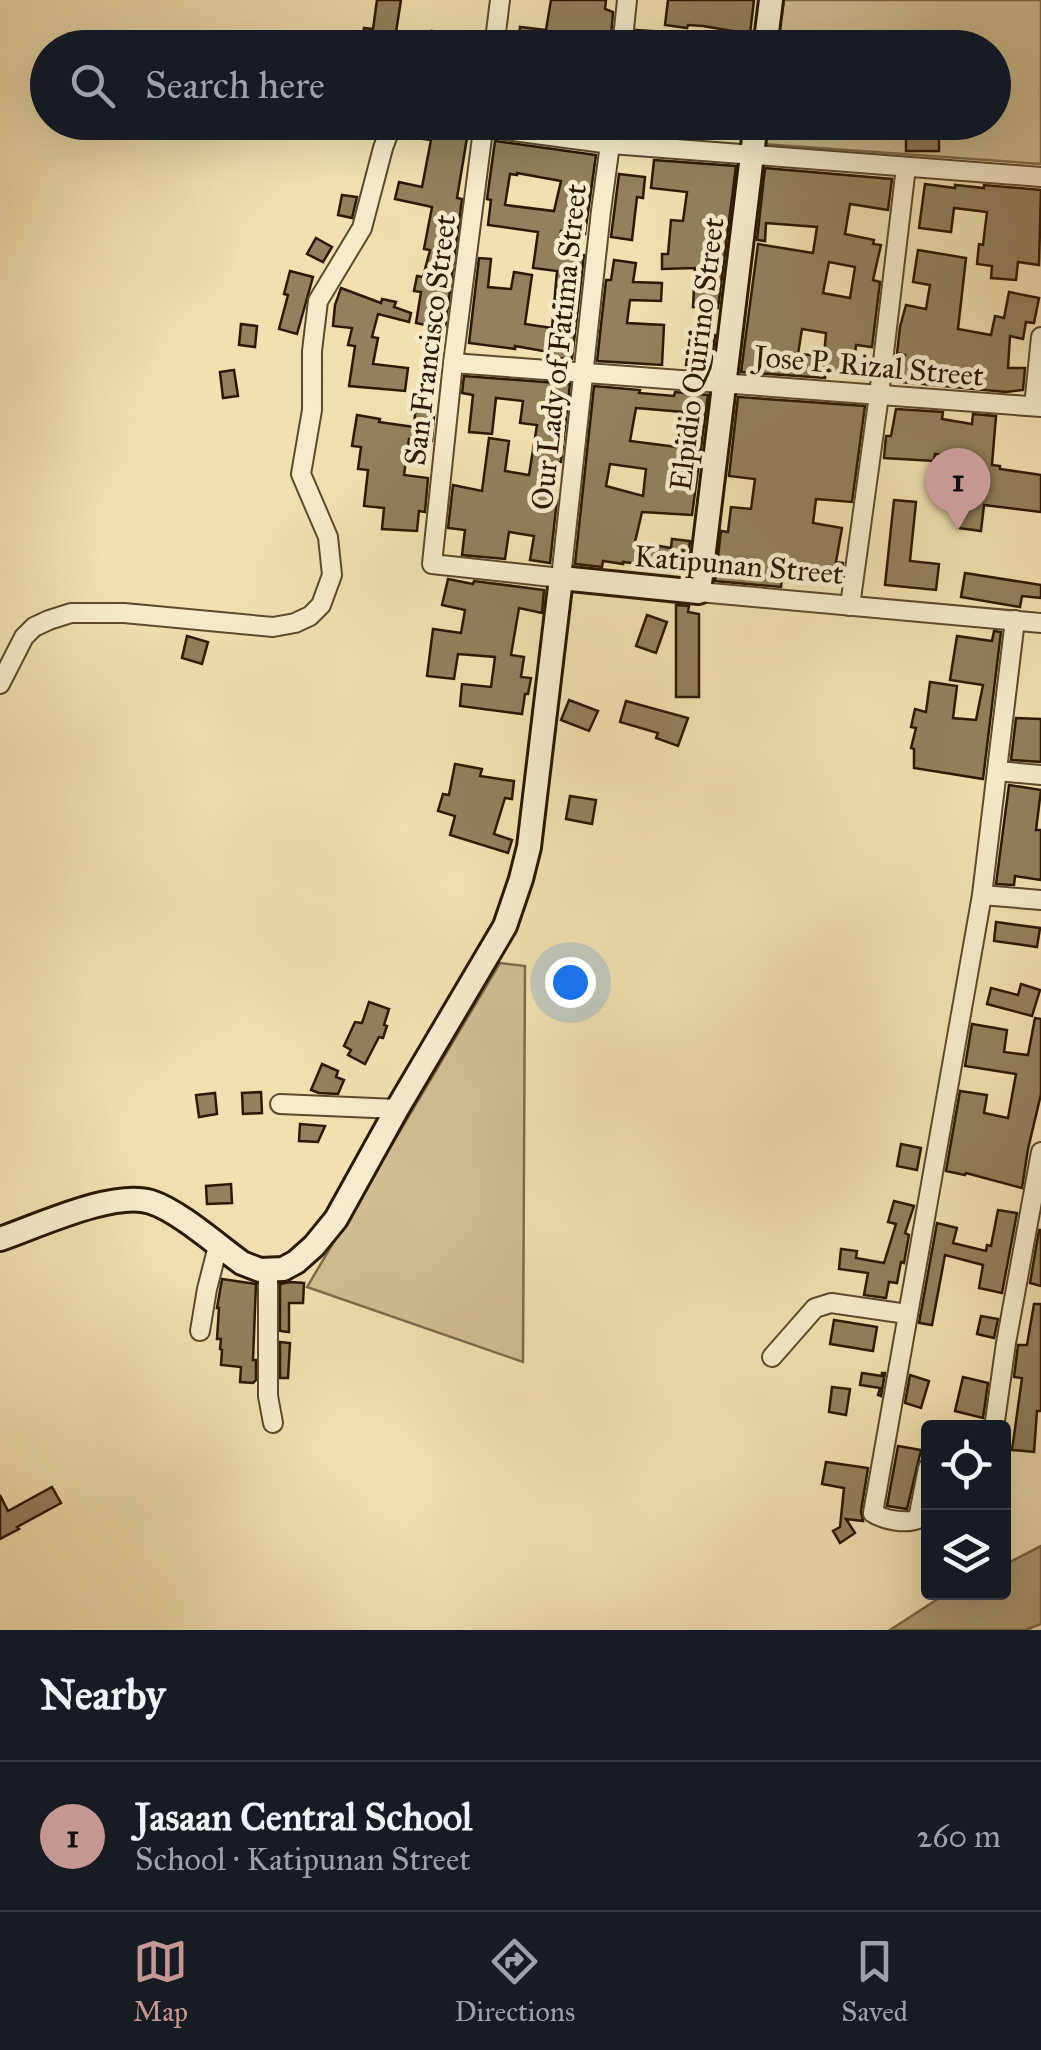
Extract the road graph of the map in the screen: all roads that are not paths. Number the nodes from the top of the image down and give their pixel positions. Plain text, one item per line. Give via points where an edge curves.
1 (500, 0) edge
2 (627, 0) edge
3 (772, 0) edge
4 (496, 30) edge
5 (624, 30) edge
6 (768, 30) edge
7 (386, 140) edge
8 (482, 140) edge
9 (584, 140) edge
10 (611, 140) edge
11 (754, 140) edge
12 (611, 144) junction
13 (752, 155) junction
14 (906, 167) junction
15 (1041, 177) edge
16 (1041, 337) edge
17 (453, 363) junction
18 (583, 372) junction
19 (723, 382) junction
20 (880, 395) junction
21 (1038, 406) edge
22 (432, 564) joint
23 (561, 578) junction
24 (699, 592) junction
25 (850, 606) junction
26 (1015, 620) junction
27 (1041, 623) edge
28 (0, 684) edge
29 (997, 772) junction
30 (1041, 776) edge
31 (982, 895) junction
32 (1041, 900) edge
33 (280, 1104) dead end
34 (397, 1109) junction
35 (1041, 1152) edge
36 (0, 1239) edge
37 (218, 1246) junction
38 (268, 1270) junction
39 (907, 1314) junction
40 (200, 1330) dead end
41 (772, 1357) dead end
42 (995, 1420) edge
43 (273, 1422) dead end
44 (921, 1504) edge

1 - 4 street
2 - 5 street
3 - 6 street
7 - 28 street via 362,228 315,312 313,398 300,474 332,554 322,605 296,623 273,627 71,613 24,636
8 - 17 street, San Francisco Street
9 - 12 street
10 - 12 street, Our Lady of Fatima Street
11 - 13 street, Elpidio Quirino Street
12 - 13 street
12 - 18 street, Our Lady of Fatima Street
13 - 14 street
13 - 19 street, Elpidio Quirino Street
14 - 15 street
14 - 20 street
16 - 21 street
17 - 18 street, Jose P. Rizal Street
17 - 22 street, San Francisco Street
18 - 19 street, Jose P. Rizal Street
18 - 23 street, Our Lady of Fatima Street
19 - 20 street, Jose P. Rizal Street
19 - 24 street, Elpidio Quirino Street
20 - 21 street, Jose P. Rizal Street
20 - 25 street
22 - 23 street, Katipunan Street
23 - 24 street, Katipunan Street
23 - 34 street via 528,847 512,909
24 - 25 street, Katipunan Street
25 - 26 street, Katipunan Street
26 - 27 street, Katipunan Street
26 - 29 street
29 - 30 street
29 - 31 street
31 - 32 street
31 - 39 street
33 - 34 street
34 - 38 street via 336,1219 296,1262
35 - 42 street
36 - 37 street via 128,1199 162,1207
37 - 38 street via 251,1268
37 - 40 street
38 - 43 street
39 - 41 street via 822,1304
39 - 44 street via 873,1513 909,1522 918,1519

